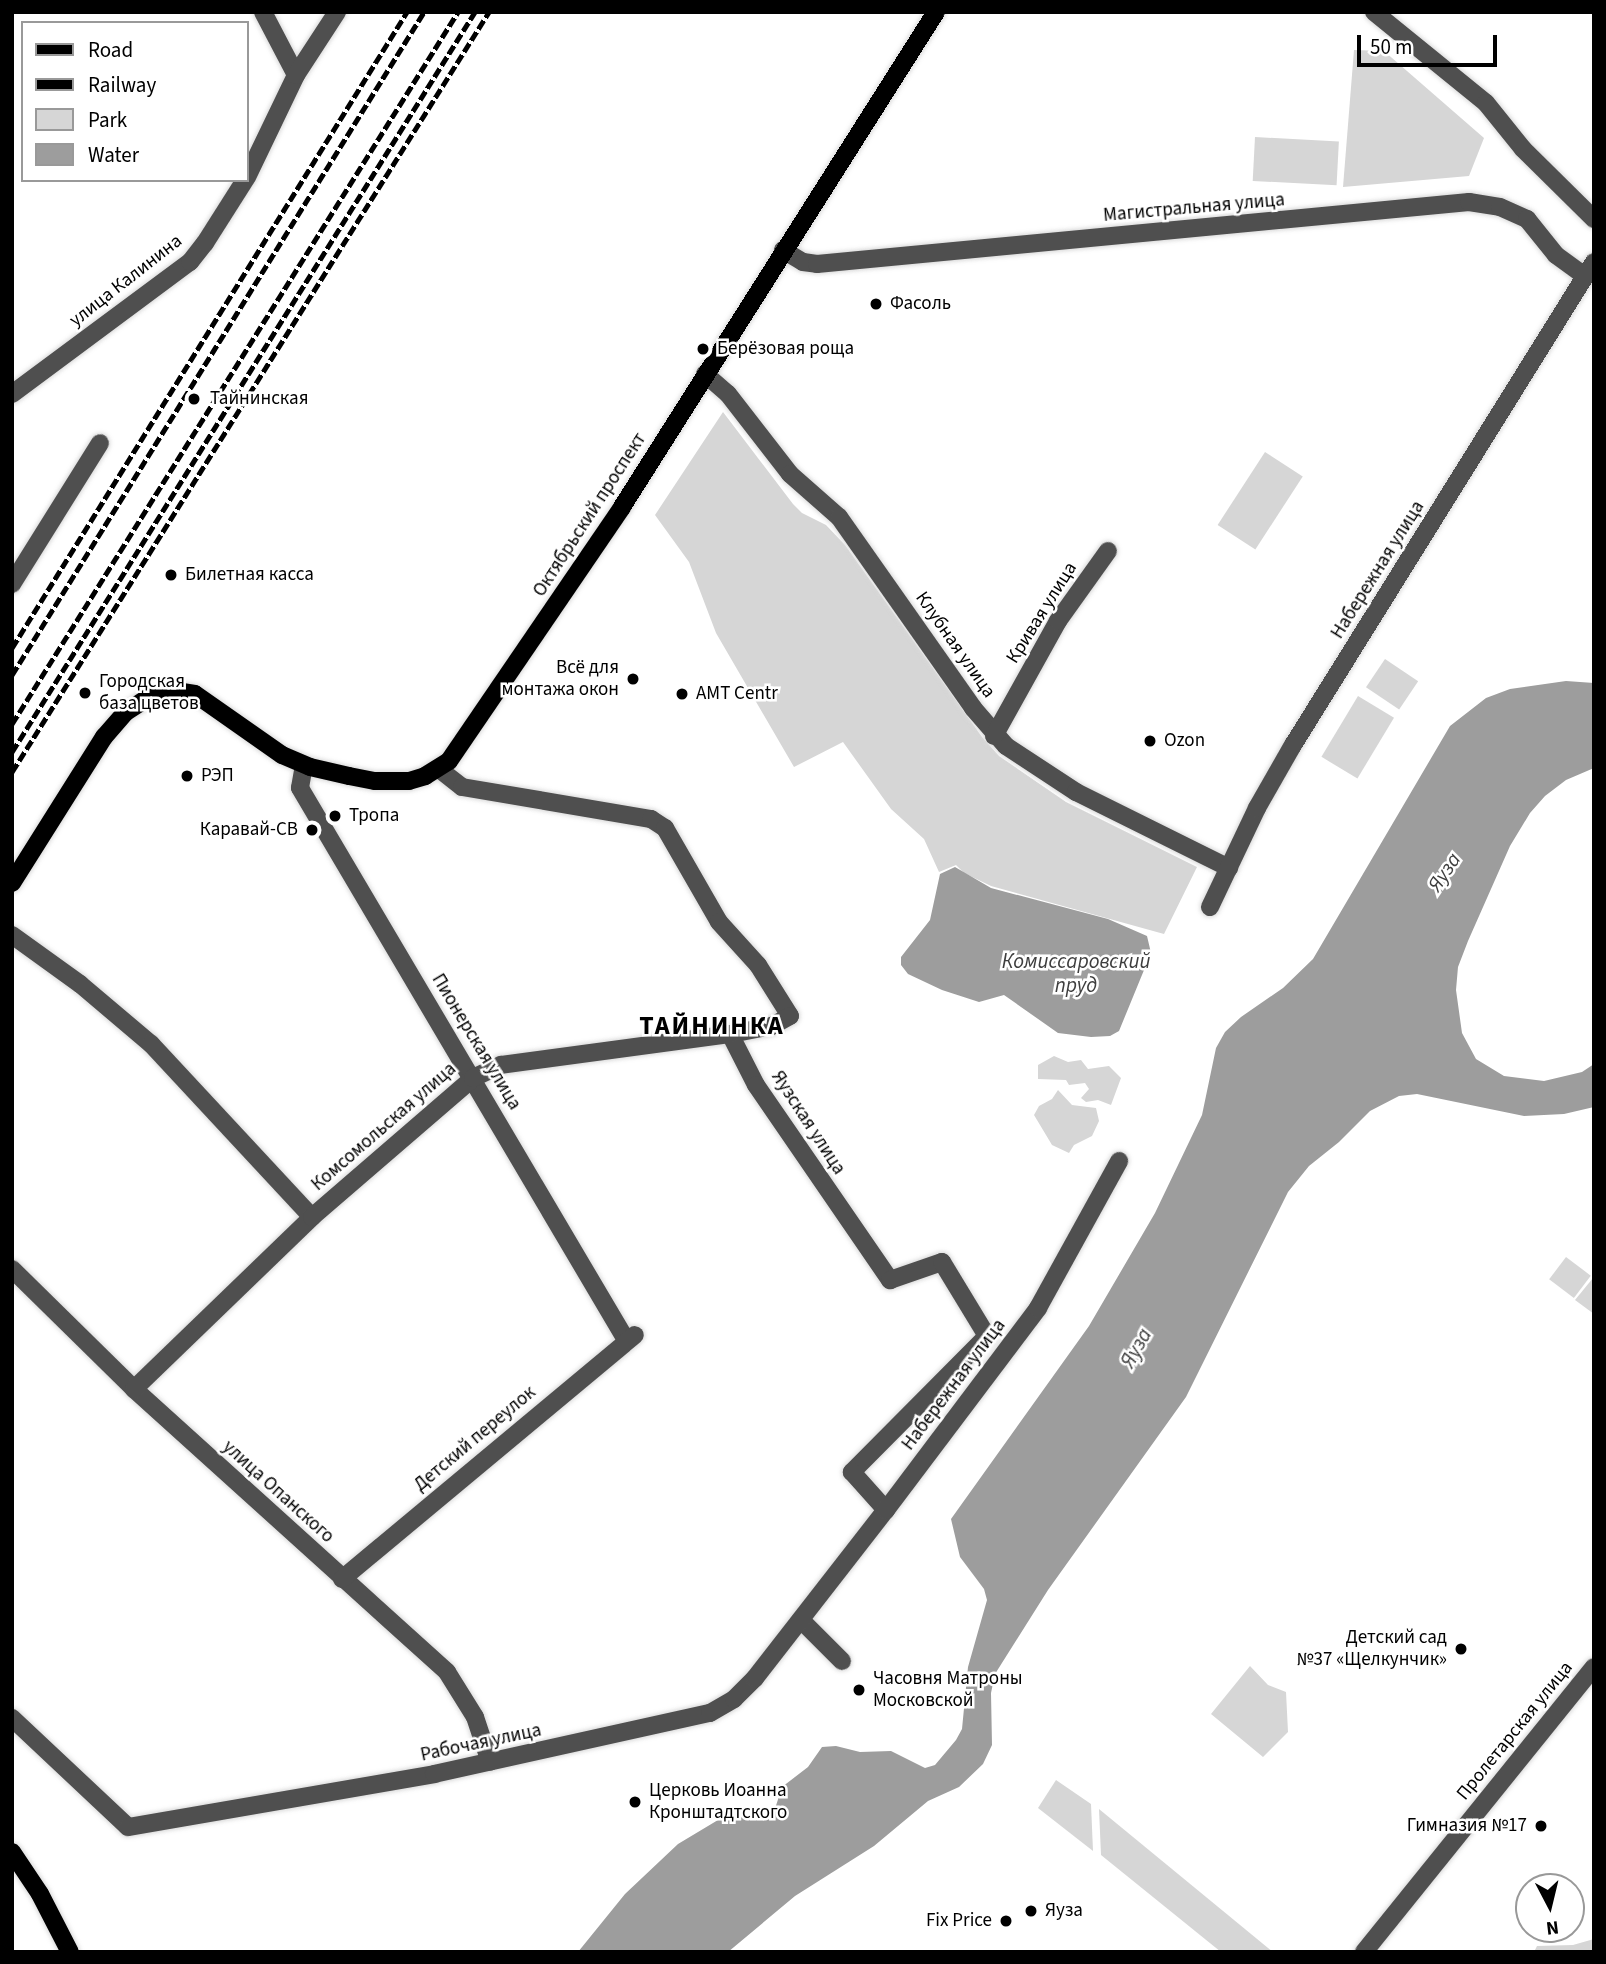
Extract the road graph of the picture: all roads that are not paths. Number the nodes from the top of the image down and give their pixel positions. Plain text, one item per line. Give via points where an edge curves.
1 (263, 12) edge
2 (337, 12) edge
3 (936, 12) edge
4 (1374, 12) edge
5 (296, 75) junction
6 (248, 174) edge
7 (243, 182) edge
8 (1594, 219) edge
9 (783, 250) junction
10 (1589, 269) edge
11 (705, 374) junction
12 (12, 394) edge
13 (100, 443) dead end
14 (1108, 551) dead end
15 (12, 584) edge
16 (995, 736) junction
17 (304, 765) junction
18 (439, 769) junction
19 (1229, 868) junction
20 (12, 883) edge
21 (1210, 907) dead end
22 (12, 935) edge
23 (730, 1034) junction
24 (472, 1078) junction
25 (1118, 1161) dead end
26 (312, 1217) junction
27 (12, 1269) edge
28 (631, 1337) joint
29 (134, 1389) junction
30 (886, 1510) junction
31 (342, 1579) junction
32 (801, 1620) junction
33 (842, 1661) dead end
34 (1594, 1667) edge
35 (12, 1718) edge
36 (490, 1762) junction
37 (12, 1852) edge
38 (70, 1952) edge
39 (1364, 1952) edge

1 - 5 street
2 - 5 street, улица Калинина
3 - 9 main road, Октябрьский проспект
4 - 8 street via 1486,103 1523,149
5 - 6 street, улица Калинина
7 - 12 street, улица Калинина via 190,262
9 - 10 street, Магистральная улица via 817,264 1469,202 1500,207 1527,219 1556,256
9 - 11 main road, Октябрьский проспект
10 - 19 street, Набережная улица via 1293,745
11 - 16 street, Клубная улица via 724,389 790,474 839,517
11 - 18 main road, Октябрьский проспект via 472,732
13 - 15 street
14 - 16 street, Кривая улица via 1058,621
16 - 19 street, Клубная улица via 1022,759 1076,792
17 - 18 main road via 395,782
17 - 20 main road via 282,755 195,694 176,691 151,696 126,712 104,737
17 - 24 street, Пионерская улица via 300,788
18 - 23 street via 462,786 659,822 719,922 758,965 790,1016 772,1026
19 - 21 street, Набережная улица
22 - 26 street via 151,1044
23 - 24 street, Комсомольская улица via 502,1065
23 - 30 street, Яузская улица via 756,1086 890,1280 942,1262 987,1336 852,1472
24 - 26 street, Комсомольская улица
24 - 28 street, Пионерская улица
25 - 30 street, Набережная улица via 1038,1308
26 - 29 street, Комсомольская улица
27 - 29 street, улица Опанского
28 - 31 street, Детский переулок
29 - 31 street, улица Опанского
30 - 32 street, Набережная улица
31 - 36 street, улица Опанского via 447,1672 475,1717
32 - 33 street
32 - 36 street, Рабочая улица via 755,1678 734,1699 710,1713
34 - 39 street, Пролетарская улица
35 - 36 street, Рабочая улица via 128,1827
37 - 38 main road

